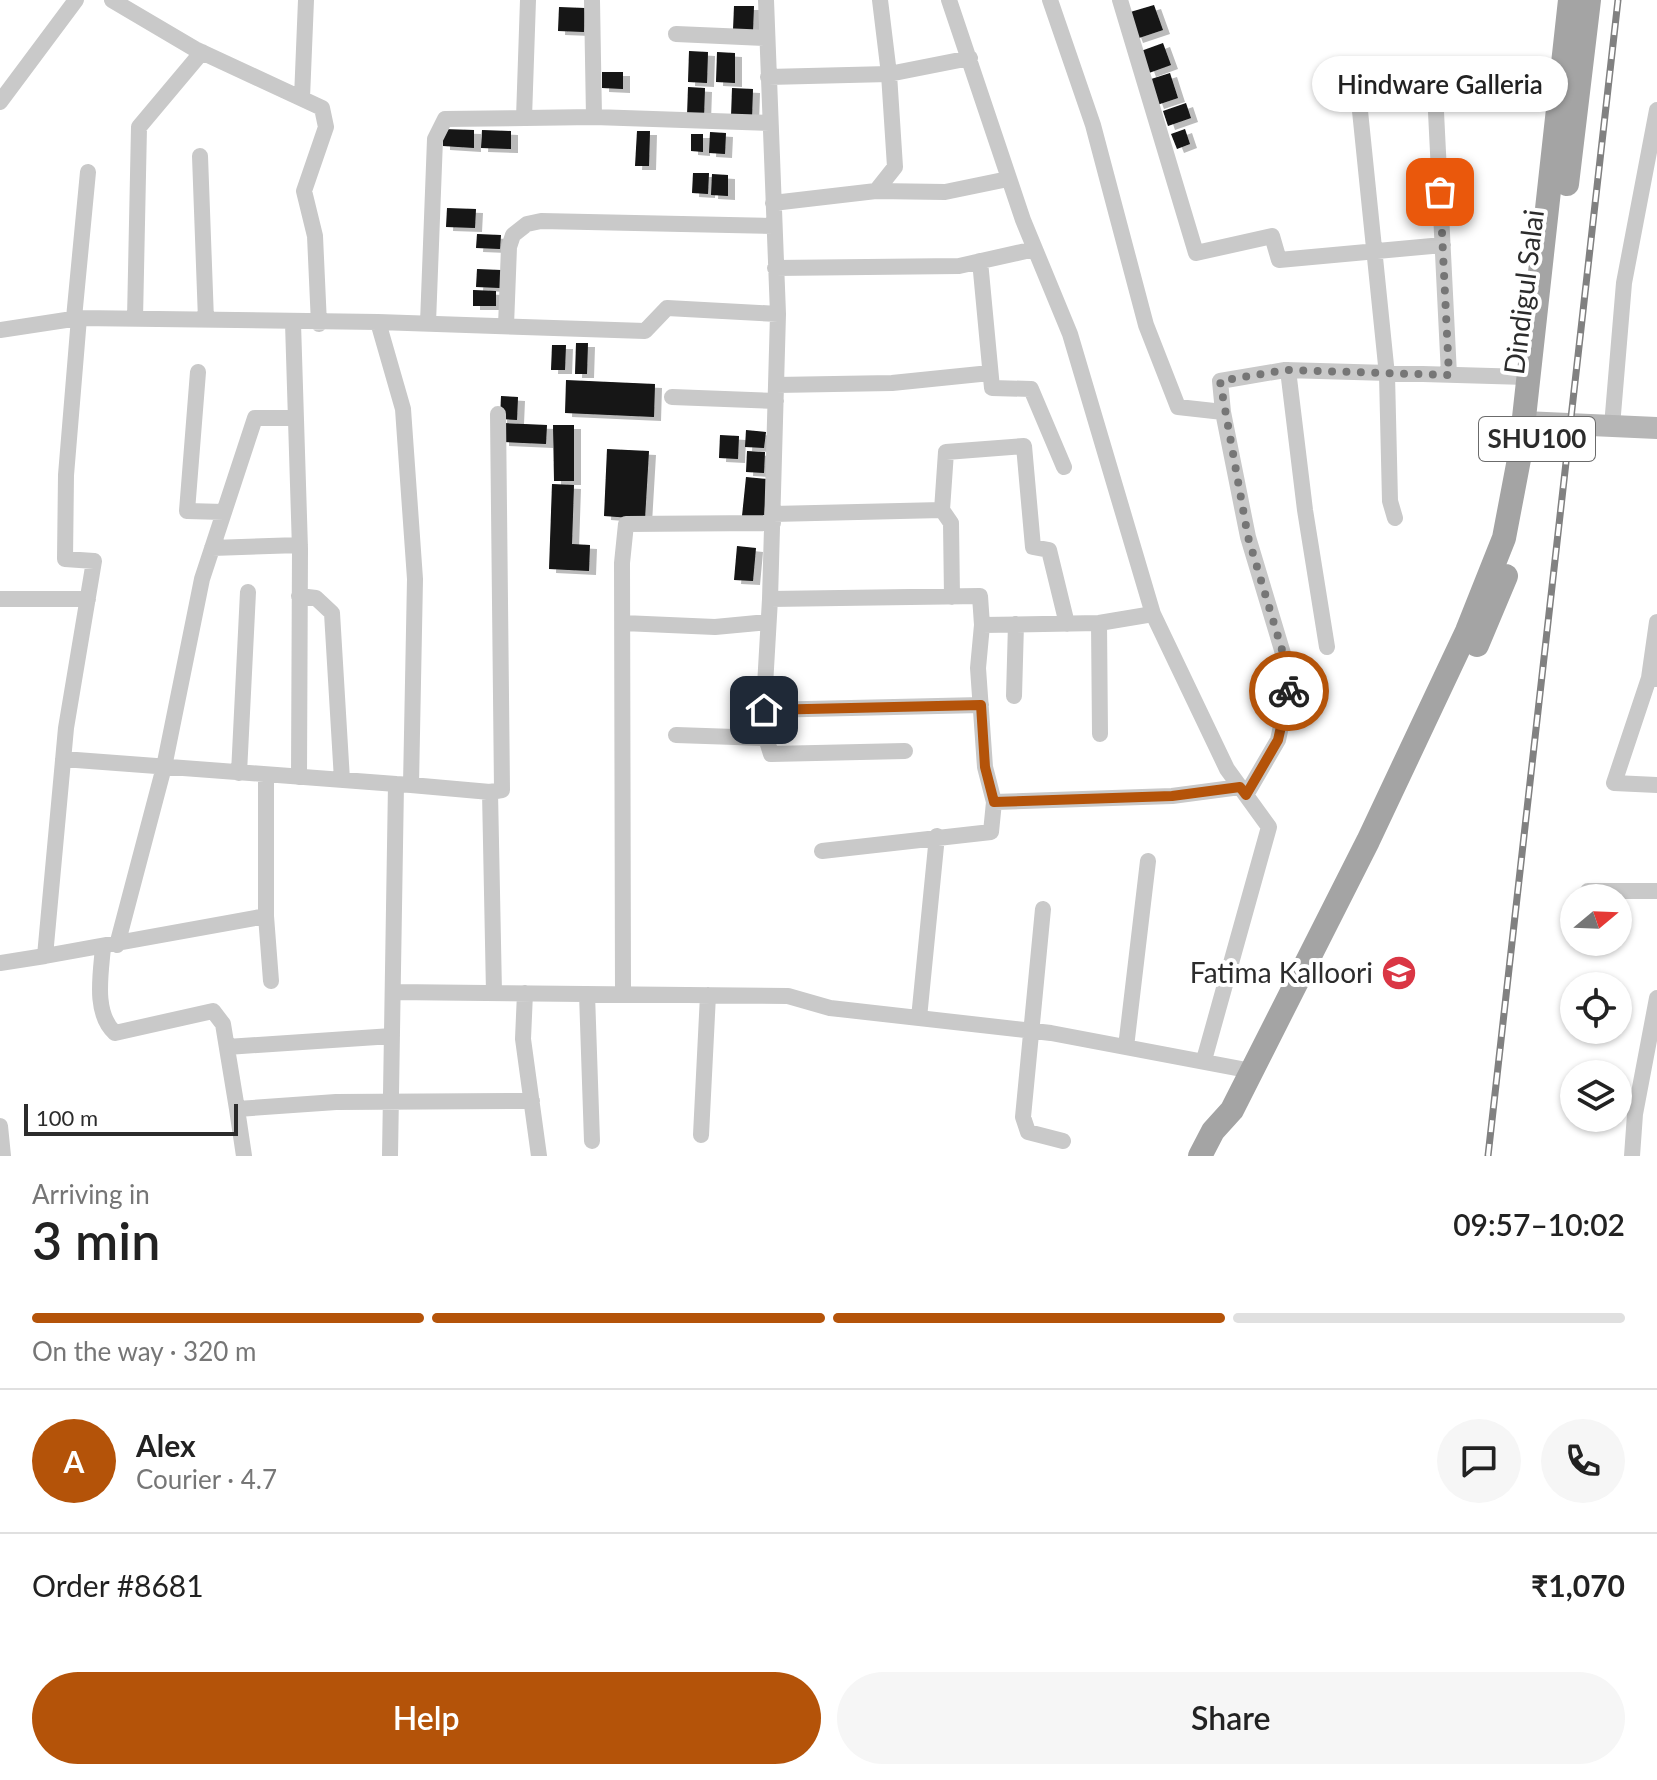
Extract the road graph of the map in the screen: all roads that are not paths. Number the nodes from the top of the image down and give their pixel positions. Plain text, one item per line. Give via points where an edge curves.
1 (76, 0) edge
2 (112, 0) edge
3 (306, 0) edge
4 (528, 0) edge
5 (766, 0) edge
6 (880, 0) edge
7 (949, 0) edge
8 (1050, 0) edge
9 (1120, 0) edge
10 (1570, 0) edge
11 (1589, 0) edge
12 (592, 1) edge
13 (676, 34) dead end
14 (767, 38) junction
15 (202, 52) junction
16 (970, 58) junction
17 (889, 74) junction
18 (768, 77) junction
19 (302, 98) junction
20 (0, 102) edge
21 (1657, 110) edge
22 (1360, 111) dead end
23 (1436, 112) dead end
24 (594, 117) junction
25 (524, 118) junction
26 (769, 123) junction
27 (200, 156) dead end
28 (88, 172) dead end
29 (1008, 179) junction
30 (876, 191) junction
31 (773, 203) junction
32 (773, 226) junction
33 (1443, 245) junction
34 (1035, 249) junction
35 (1373, 251) junction
36 (980, 261) junction
37 (775, 268) junction
38 (778, 314) junction
39 (76, 318) junction
40 (135, 319) junction
41 (206, 320) junction
42 (378, 322) junction
43 (293, 323) junction
44 (428, 323) junction
45 (319, 324) junction
46 (506, 326) junction
47 (0, 330) edge
48 (1288, 370) junction
49 (198, 372) dead end
50 (990, 373) junction
51 (1387, 375) junction
52 (1449, 375) junction
53 (1530, 377) junction
54 (776, 393) junction
55 (672, 397) dead end
56 (1223, 412) junction
57 (498, 414) dead end
58 (295, 418) junction
59 (1532, 422) junction
60 (1612, 426) junction
61 (1657, 428) edge
62 (1064, 467) dead end
63 (942, 510) junction
64 (224, 512) junction
65 (773, 518) junction
66 (1395, 518) dead end
67 (300, 545) junction
68 (212, 548) junction
69 (248, 592) dead end
70 (299, 596) junction
71 (952, 597) junction
72 (0, 599) edge
73 (88, 599) junction
74 (770, 599) junction
75 (1153, 614) junction
76 (768, 622) junction
77 (1657, 622) edge
78 (623, 623) junction
79 (1099, 623) junction
80 (1016, 624) junction
81 (1067, 624) junction
82 (982, 625) junction
83 (1327, 647) dead end
84 (1653, 678) edge
85 (1014, 696) dead end
86 (981, 705) junction
87 (764, 710) junction
88 (1100, 734) dead end
89 (676, 735) dead end
90 (766, 738) junction
91 (905, 751) dead end
92 (63, 759) junction
93 (164, 767) junction
94 (239, 773) junction
95 (266, 775) junction
96 (299, 777) junction
97 (342, 780) junction
98 (404, 785) junction
99 (1657, 785) edge
100 (1243, 791) junction
101 (490, 792) junction
102 (994, 802) junction
103 (937, 836) junction
104 (822, 851) dead end
105 (1148, 861) dead end
106 (1632, 891) edge
107 (1657, 891) edge
108 (1043, 909) dead end
109 (266, 916) junction
110 (110, 946) junction
111 (45, 956) junction
112 (0, 963) edge
113 (271, 981) dead end
114 (393, 992) junction
115 (494, 993) junction
116 (525, 993) junction
117 (587, 994) junction
118 (623, 994) junction
119 (708, 995) junction
120 (1657, 998) edge
121 (919, 1018) junction
122 (1031, 1031) junction
123 (392, 1036) junction
124 (227, 1047) junction
125 (1126, 1047) junction
126 (1204, 1060) junction
127 (1252, 1071) junction
128 (532, 1101) junction
129 (391, 1102) junction
130 (237, 1109) junction
131 (1232, 1110) junction
132 (0, 1126) edge
133 (701, 1135) dead end
134 (592, 1141) dead end
135 (1063, 1141) dead end
136 (2, 1151) edge
137 (244, 1156) edge
138 (390, 1156) edge
139 (539, 1156) edge
140 (1200, 1156) edge
141 (1217, 1156) edge
142 (1632, 1156) edge

1 - 20 street
2 - 15 street
3 - 19 street
4 - 25 street
5 - 14 street
6 - 17 street
7 - 16 street
8 - 56 street via 1093,125 1146,325 1178,407
9 - 35 street via 1196,253 1272,236 1279,260
10 - 53 main road, Dindigul Salai / SHU100
11 - 59 main road, Dindigul Salai / SHU100
12 - 24 street
13 - 14 street
14 - 18 street
15 - 19 street
15 - 40 street via 139,127
16 - 17 street
16 - 29 street
17 - 18 street
17 - 30 street via 895,167
18 - 26 street
19 - 45 street via 322,108 326,127 304,191 315,236
21 - 60 street via 1624,283
22 - 35 street
23 - 33 street
24 - 25 street
24 - 26 street
25 - 44 street via 452,116 439,125
26 - 31 street
27 - 41 street
28 - 39 street
29 - 30 street via 945,192
29 - 34 street
30 - 31 street
31 - 32 street
32 - 37 street
32 - 46 street via 527,224 513,235 509,247
33 - 35 street
33 - 52 street
34 - 36 street
34 - 75 street via 1070,334
35 - 51 street
36 - 37 street via 959,266
36 - 50 street
37 - 38 street
38 - 46 street via 667,308 645,331
38 - 54 street
39 - 40 street
39 - 47 street
39 - 73 street via 65,559 94,561
40 - 41 street
41 - 43 street
42 - 44 street
42 - 45 street
42 - 98 street via 403,409 415,579
43 - 45 street
43 - 58 street
44 - 46 street
48 - 51 street
48 - 56 street via 1220,381
48 - 83 street
49 - 64 street via 187,511
50 - 54 street
50 - 62 street via 992,388 1031,389
51 - 52 street
51 - 66 street via 1390,501
52 - 53 street
53 - 59 main road, Dindigul Salai / SHU100
54 - 55 street
54 - 65 street
56 - 100 street via 1248,537 1291,680 1278,740
57 - 101 street via 502,790
58 - 64 street via 255,418
58 - 67 street
59 - 60 main road
59 - 127 main road, Dindigul Salai / SHU100 via 1504,538 1467,631
60 - 61 main road
63 - 65 street
63 - 71 street via 951,523
63 - 81 street via 946,452 1024,446 1033,547 1049,550
64 - 68 street
65 - 74 street
65 - 78 street via 626,524
67 - 68 street
67 - 70 street
68 - 93 street
69 - 94 street
70 - 96 street
70 - 97 street via 316,598 332,613
71 - 74 street
71 - 82 street via 980,596
72 - 73 street
73 - 92 street
74 - 76 street
75 - 79 street
75 - 100 street via 1227,769
76 - 78 street via 715,627
76 - 87 street
77 - 84 street
78 - 118 street
79 - 81 street
79 - 88 street
80 - 81 street
80 - 82 street
80 - 85 street
82 - 86 street
84 - 99 street via 1614,783
86 - 87 street
86 - 102 street via 985,767
87 - 90 street
89 - 90 street
90 - 91 street via 771,754
92 - 93 street
92 - 111 street
93 - 94 street
93 - 110 street
94 - 95 street
95 - 96 street
95 - 109 street
96 - 97 street
97 - 98 street
98 - 101 street
98 - 114 street
100 - 102 street
100 - 126 street via 1269,827
101 - 115 street
102 - 103 street via 991,832
103 - 104 street
103 - 121 street
105 - 125 street
106 - 107 street
108 - 122 street
109 - 110 street
109 - 113 street
110 - 111 street
110 - 124 street via 102,1008 115,1033 213,1011 223,1024
111 - 112 street
114 - 115 street
114 - 123 street
115 - 116 street
116 - 117 street
116 - 128 street via 523,1039
117 - 118 street
117 - 134 street
118 - 119 street
119 - 121 street via 788,996 830,1008
119 - 133 street
120 - 142 street
121 - 122 street
122 - 125 street
122 - 135 street via 1025,1125 1028,1132
123 - 124 street
123 - 129 street
124 - 130 street
125 - 126 street
126 - 127 street
127 - 131 main road, Dindigul Salai / SHU100
128 - 129 street
128 - 139 street
129 - 130 street
129 - 138 street
130 - 137 street
131 - 140 main road, Dindigul Salai / SHU100
131 - 141 main road, Dindigul Salai / SHU100
132 - 136 street

